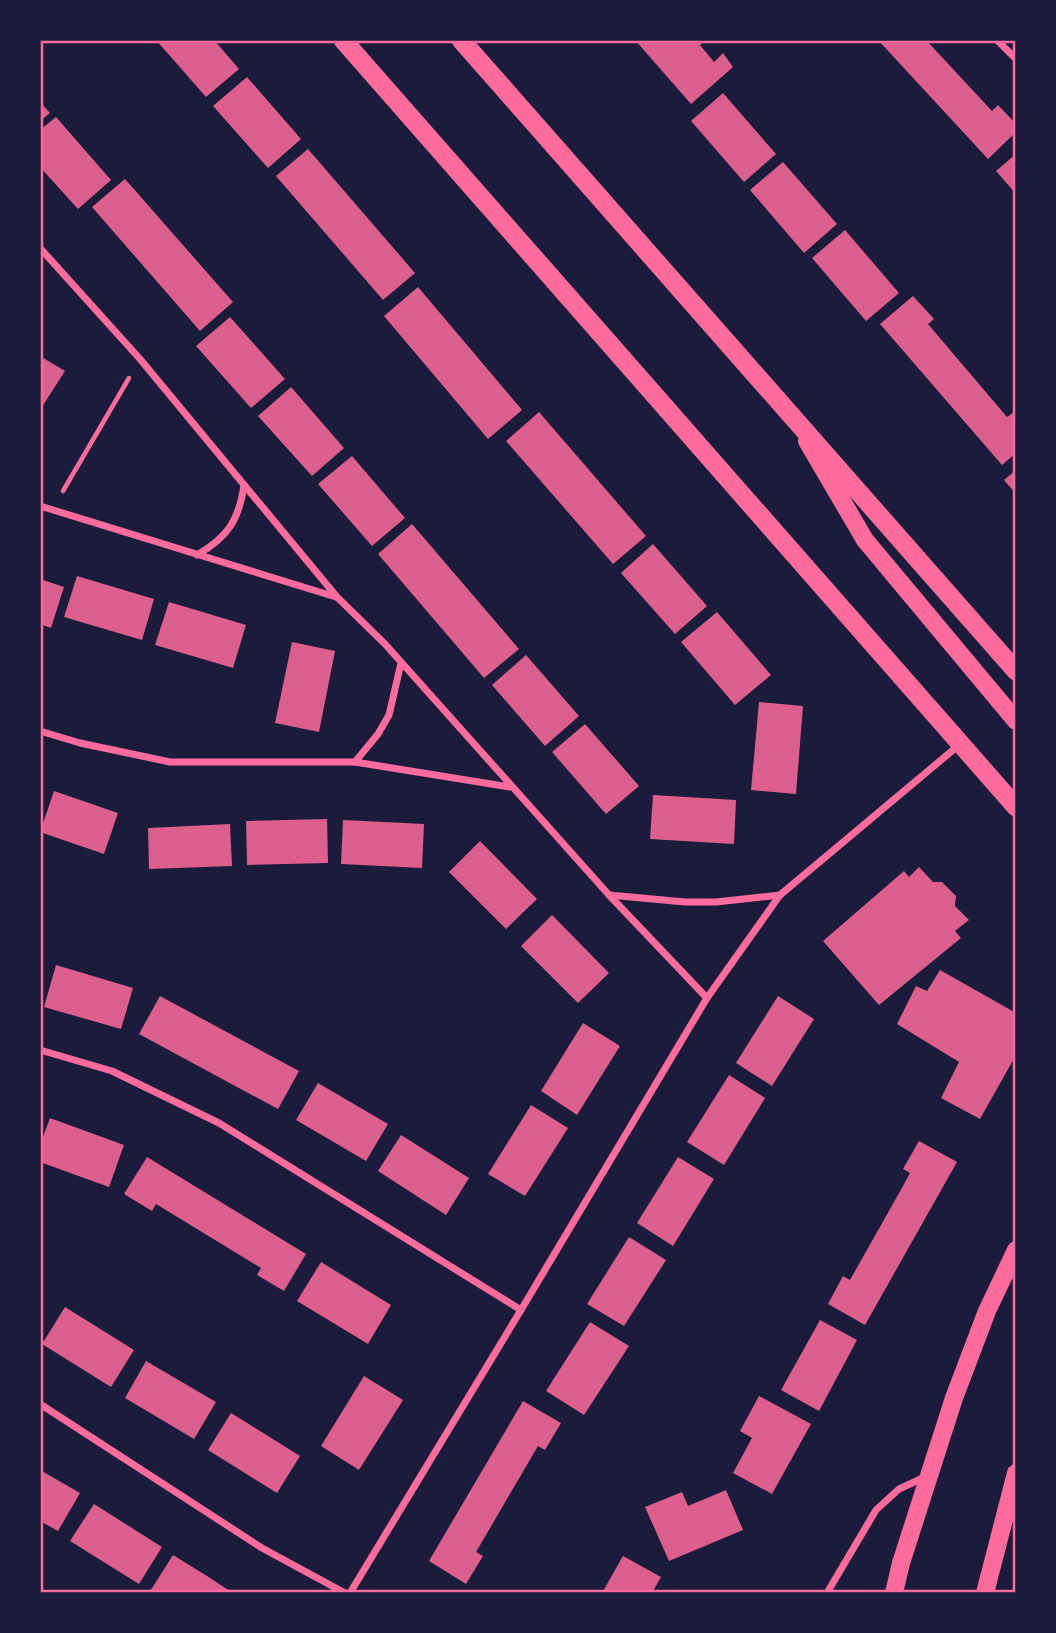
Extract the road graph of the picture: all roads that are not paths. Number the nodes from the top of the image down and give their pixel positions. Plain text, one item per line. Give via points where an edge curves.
1 (343, 40) edge
2 (461, 40) edge
3 (997, 40) edge
4 (1016, 59) edge
5 (40, 248) edge
6 (793, 417) junction
7 (244, 485) junction
8 (40, 506) edge
9 (197, 555) junction
10 (337, 597) junction
11 (401, 663) junction
12 (1016, 671) edge
13 (1016, 721) edge
14 (40, 731) edge
15 (959, 744) junction
16 (355, 762) junction
17 (511, 787) junction
18 (1016, 807) edge
19 (609, 895) junction
20 (780, 895) junction
21 (706, 998) junction
22 (40, 1050) edge
23 (1016, 1250) edge
24 (521, 1310) junction
25 (40, 1404) edge
26 (1016, 1473) edge
27 (929, 1476) junction
28 (347, 1593) edge
29 (827, 1593) edge
30 (894, 1593) edge
31 (985, 1593) edge

1 - 15 highway
2 - 6 highway
3 - 4 street
5 - 7 street
6 - 12 highway
6 - 13 main road via 865,540
7 - 9 street via 241,505 224,536
7 - 10 street
8 - 9 street
9 - 10 street
10 - 11 street
11 - 16 street via 389,715
11 - 17 street
14 - 16 street via 170,762
15 - 18 highway
15 - 20 street
16 - 17 street
17 - 19 street
19 - 20 street via 685,902
19 - 21 street
20 - 21 street
21 - 24 street
22 - 24 street via 112,1071 219,1123
23 - 27 main road via 987,1311
24 - 28 street
25 - 28 street via 262,1548
26 - 31 main road
27 - 29 street via 899,1489 876,1510
27 - 30 main road

